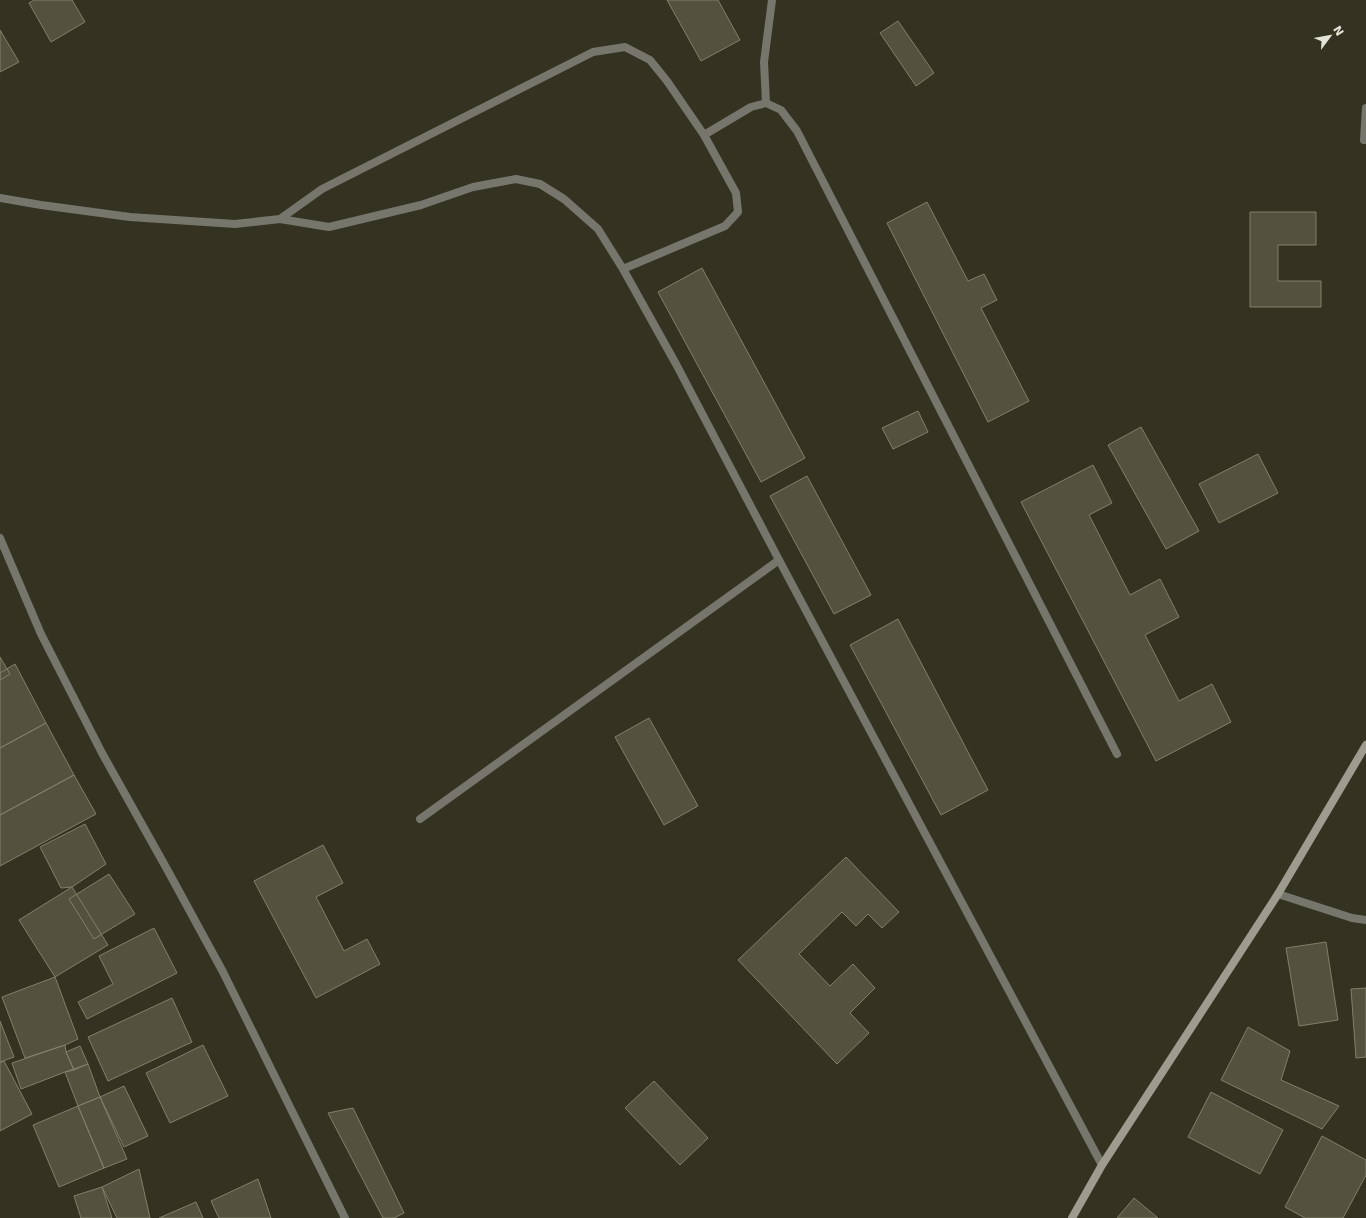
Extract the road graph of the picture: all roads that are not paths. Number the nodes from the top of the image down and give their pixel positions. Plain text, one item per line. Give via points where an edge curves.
1 (772, 0) edge
2 (766, 103) junction
3 (1366, 108) edge
4 (704, 136) junction
5 (1364, 140) dead end
6 (0, 198) edge
7 (280, 219) junction
8 (623, 269) junction
9 (0, 538) edge
10 (779, 560) junction
11 (1366, 745) edge
12 (1117, 754) dead end
13 (420, 819) dead end
14 (1278, 894) junction
15 (1366, 920) edge
16 (1102, 1166) junction
17 (346, 1218) edge
18 (1072, 1218) edge

1 - 2 street via 764,62
2 - 4 street via 751,107
2 - 12 street via 781,110 797,131
3 - 5 street
4 - 7 street via 668,81 650,60 625,47 593,52 322,189
4 - 8 street via 736,193 738,212 725,226
6 - 7 street via 130,217 235,224
7 - 8 street via 329,227 421,205 473,187 516,179 540,184 564,199 598,229
8 - 10 street
9 - 17 street via 40,634 102,753 223,972
10 - 13 street
10 - 16 street
11 - 14 main road
14 - 15 street via 1352,918
14 - 16 main road
16 - 18 main road

